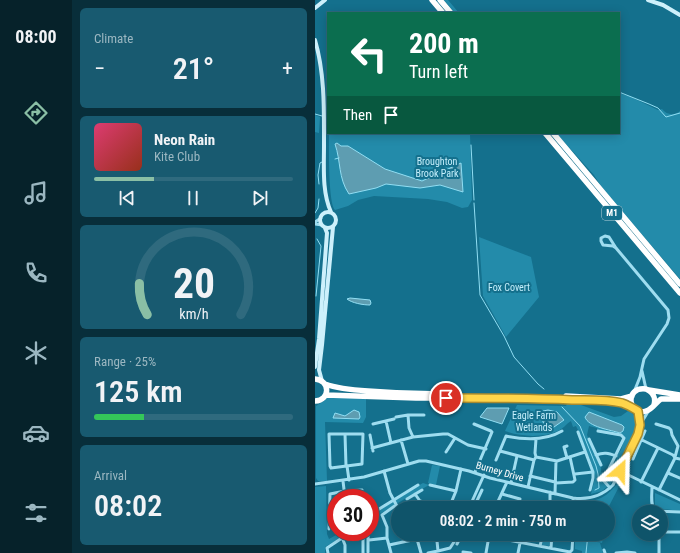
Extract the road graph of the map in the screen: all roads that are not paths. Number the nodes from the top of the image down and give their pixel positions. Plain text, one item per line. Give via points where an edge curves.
1 (317, 0) edge
2 (325, 0) edge
3 (432, 0) edge
4 (440, 0) edge
5 (648, 0) edge
6 (320, 5) junction
7 (315, 8) edge
8 (442, 12) edge
9 (450, 12) edge
10 (680, 15) edge
11 (315, 40) edge
12 (546, 134) edge
13 (554, 134) edge
14 (327, 202) junction
15 (331, 212) junction
16 (324, 214) junction
17 (321, 218) junction
18 (315, 223) edge
19 (323, 226) junction
20 (333, 227) junction
21 (611, 240) junction
22 (607, 246) junction
23 (616, 248) junction
24 (680, 284) edge
25 (680, 293) edge
26 (315, 367) edge
27 (642, 369) junction
28 (315, 379) edge
29 (325, 383) junction
30 (648, 389) junction
31 (338, 391) junction
32 (327, 395) junction
33 (632, 395) junction
34 (680, 395) edge
35 (680, 399) edge
36 (316, 402) edge
37 (654, 405) junction
38 (636, 410) junction
39 (649, 410) junction
40 (408, 415) junction
41 (424, 415) dead end
42 (387, 421) junction
43 (373, 424) dead end
44 (474, 424) dead end
45 (656, 424) dead end
46 (640, 425) junction
47 (598, 431) dead end
48 (645, 431) dead end
49 (562, 432) dead end
50 (578, 432) dead end
51 (345, 434) junction
52 (370, 435) dead end
53 (413, 437) junction
54 (455, 438) junction
55 (536, 439) junction
56 (589, 439) dead end
57 (401, 440) junction
58 (642, 440) junction
59 (391, 443) junction
60 (567, 446) dead end
61 (658, 448) junction
62 (486, 449) junction
63 (446, 452) dead end
64 (500, 452) junction
65 (585, 452) junction
66 (596, 454) junction
67 (517, 456) junction
68 (616, 456) junction
69 (675, 457) junction
70 (535, 458) junction
71 (568, 458) junction
72 (633, 459) dead end
73 (680, 459) edge
74 (496, 460) dead end
75 (555, 461) junction
76 (408, 464) junction
77 (601, 465) dead end
78 (347, 466) junction
79 (461, 469) junction
80 (384, 471) junction
81 (620, 471) junction
82 (475, 472) junction
83 (593, 472) junction
84 (667, 473) junction
85 (575, 474) junction
86 (483, 476) junction
87 (530, 476) junction
88 (680, 478) edge
89 (349, 480) junction
90 (343, 481) junction
91 (509, 482) junction
92 (556, 482) junction
93 (641, 482) junction
94 (315, 484) edge
95 (430, 484) dead end
96 (418, 485) dead end
97 (528, 487) junction
98 (652, 487) junction
99 (610, 488) junction
100 (345, 489) edge
101 (422, 490) dead end
102 (482, 490) dead end
103 (590, 490) dead end
104 (659, 490) junction
105 (456, 491) junction
106 (550, 492) junction
107 (415, 494) junction
108 (502, 494) junction
109 (555, 494) junction
110 (573, 498) joint
111 (407, 499) dead end
112 (520, 499) dead end
113 (393, 500) junction
114 (680, 500) edge
115 (420, 501) edge
116 (452, 501) edge
117 (472, 501) edge
118 (477, 501) edge
119 (498, 501) edge
120 (550, 501) edge
121 (653, 505) edge
122 (379, 509) edge
123 (391, 509) edge
124 (668, 512) edge
125 (680, 512) edge
126 (668, 532) edge
127 (680, 532) edge
128 (387, 538) junction
129 (379, 539) edge
130 (338, 541) edge
131 (343, 541) edge
132 (363, 541) edge
133 (369, 541) edge
134 (406, 541) edge
135 (418, 541) edge
136 (437, 541) edge
137 (455, 541) edge
138 (458, 541) edge
139 (488, 541) edge
140 (512, 541) edge
141 (541, 541) edge
142 (552, 541) edge
143 (572, 541) edge
144 (659, 541) edge
145 (521, 543) junction
146 (389, 544) junction
147 (457, 544) dead end
148 (540, 546) junction
149 (551, 548) junction
150 (438, 551) junction
151 (557, 551) edge
152 (368, 552) dead end
153 (463, 552) dead end
154 (328, 553) edge
155 (345, 553) edge
156 (363, 553) edge
157 (391, 553) edge
158 (421, 553) edge
159 (428, 553) edge
160 (471, 553) edge
161 (486, 553) edge
162 (518, 553) edge
163 (616, 553) edge
164 (634, 553) edge
165 (659, 553) edge

1 - 6 street
2 - 6 street
3 - 8 highway
4 - 9 highway
5 - 10 street
6 - 7 street
11 - 14 street via 321,67
12 - 25 highway, M1
13 - 24 highway, M1
14 - 15 street
14 - 16 street
15 - 16 street
15 - 20 street via 337,220
16 - 17 street
17 - 18 street
17 - 19 street
18 - 19 street
19 - 20 street
19 - 26 street via 327,233
20 - 29 street via 319,370
21 - 22 street
21 - 22 street via 607,236 601,238 602,244
21 - 23 street
22 - 23 street
23 - 27 street via 668,310 667,324 647,353
27 - 30 street
27 - 33 street
28 - 29 highway
29 - 31 highway
29 - 32 highway
30 - 33 highway via 639,389
30 - 34 highway
30 - 37 highway via 655,398
31 - 32 highway
31 - 33 highway via 621,399
31 - 38 highway via 416,398 585,400 622,403
32 - 36 highway
33 - 38 highway via 631,402
35 - 37 highway via 661,399
37 - 39 highway
38 - 39 highway
38 - 46 street
39 - 46 street
40 - 41 street
40 - 42 street
40 - 53 street
42 - 43 street
42 - 59 street
44 - 62 street via 492,432
45 - 69 street via 671,430 678,446
46 - 81 street
47 - 68 street via 621,435 624,438
48 - 58 street
49 - 55 street
50 - 65 street
51 - 78 street
51 - 78 street via 363,434 362,464
51 - 78 street via 329,434 330,466
52 - 59 street via 373,450
53 - 54 street via 443,434
53 - 57 street
54 - 62 street via 468,445
54 - 63 street
55 - 64 street via 506,436
55 - 70 street
56 - 66 street
57 - 59 street
57 - 76 street
58 - 61 street
58 - 72 street
60 - 71 street via 564,447
61 - 69 street
61 - 93 street
62 - 82 street
64 - 67 street
64 - 74 street
65 - 71 street
65 - 83 street
66 - 68 street via 608,453
66 - 77 street
67 - 70 street
67 - 91 street
68 - 99 street via 604,478
69 - 73 street
69 - 84 street
70 - 75 street
70 - 87 street
71 - 75 street
71 - 85 street
75 - 92 street
76 - 79 street, Burney Drive via 426,461
76 - 80 street, Burney Drive
78 - 89 street
79 - 82 street, Burney Drive
79 - 105 street
80 - 89 street, Burney Drive
80 - 113 street
81 - 93 street
81 - 99 street
82 - 86 street, Burney Drive
83 - 85 street
83 - 103 street
84 - 88 street
84 - 104 street
85 - 92 street via 573,482
86 - 91 street, Burney Drive
86 - 117 street
87 - 92 street
87 - 97 street
89 - 90 street, Burney Drive
90 - 94 street, Burney Drive
90 - 100 street
91 - 97 street, Burney Drive
91 - 108 street
92 - 109 street
93 - 98 street
95 - 105 street
96 - 113 street
97 - 106 street, Burney Drive
98 - 104 street
98 - 121 street
99 - 110 street, Burney Drive via 592,497
101 - 107 street
102 - 118 street
104 - 114 street
105 - 116 street
106 - 109 street, Burney Drive
106 - 120 street
107 - 111 street
107 - 115 street
108 - 112 street
108 - 119 street
109 - 110 street, Burney Drive
113 - 122 street
123 - 128 street via 382,514 387,527
124 - 125 street
126 - 127 street
128 - 129 street
128 - 146 street
130 - 154 street via 327,548
131 - 155 street
132 - 156 street
133 - 152 street
134 - 146 street
135 - 158 street
136 - 150 street
137 - 150 street via 450,548
138 - 147 street
139 - 161 street
140 - 145 street
141 - 148 street
142 - 149 street
143 - 151 street via 571,551
144 - 165 street
145 - 148 street
145 - 162 street
146 - 157 street
148 - 149 street
149 - 151 street
150 - 159 street
153 - 160 street
163 - 164 street

